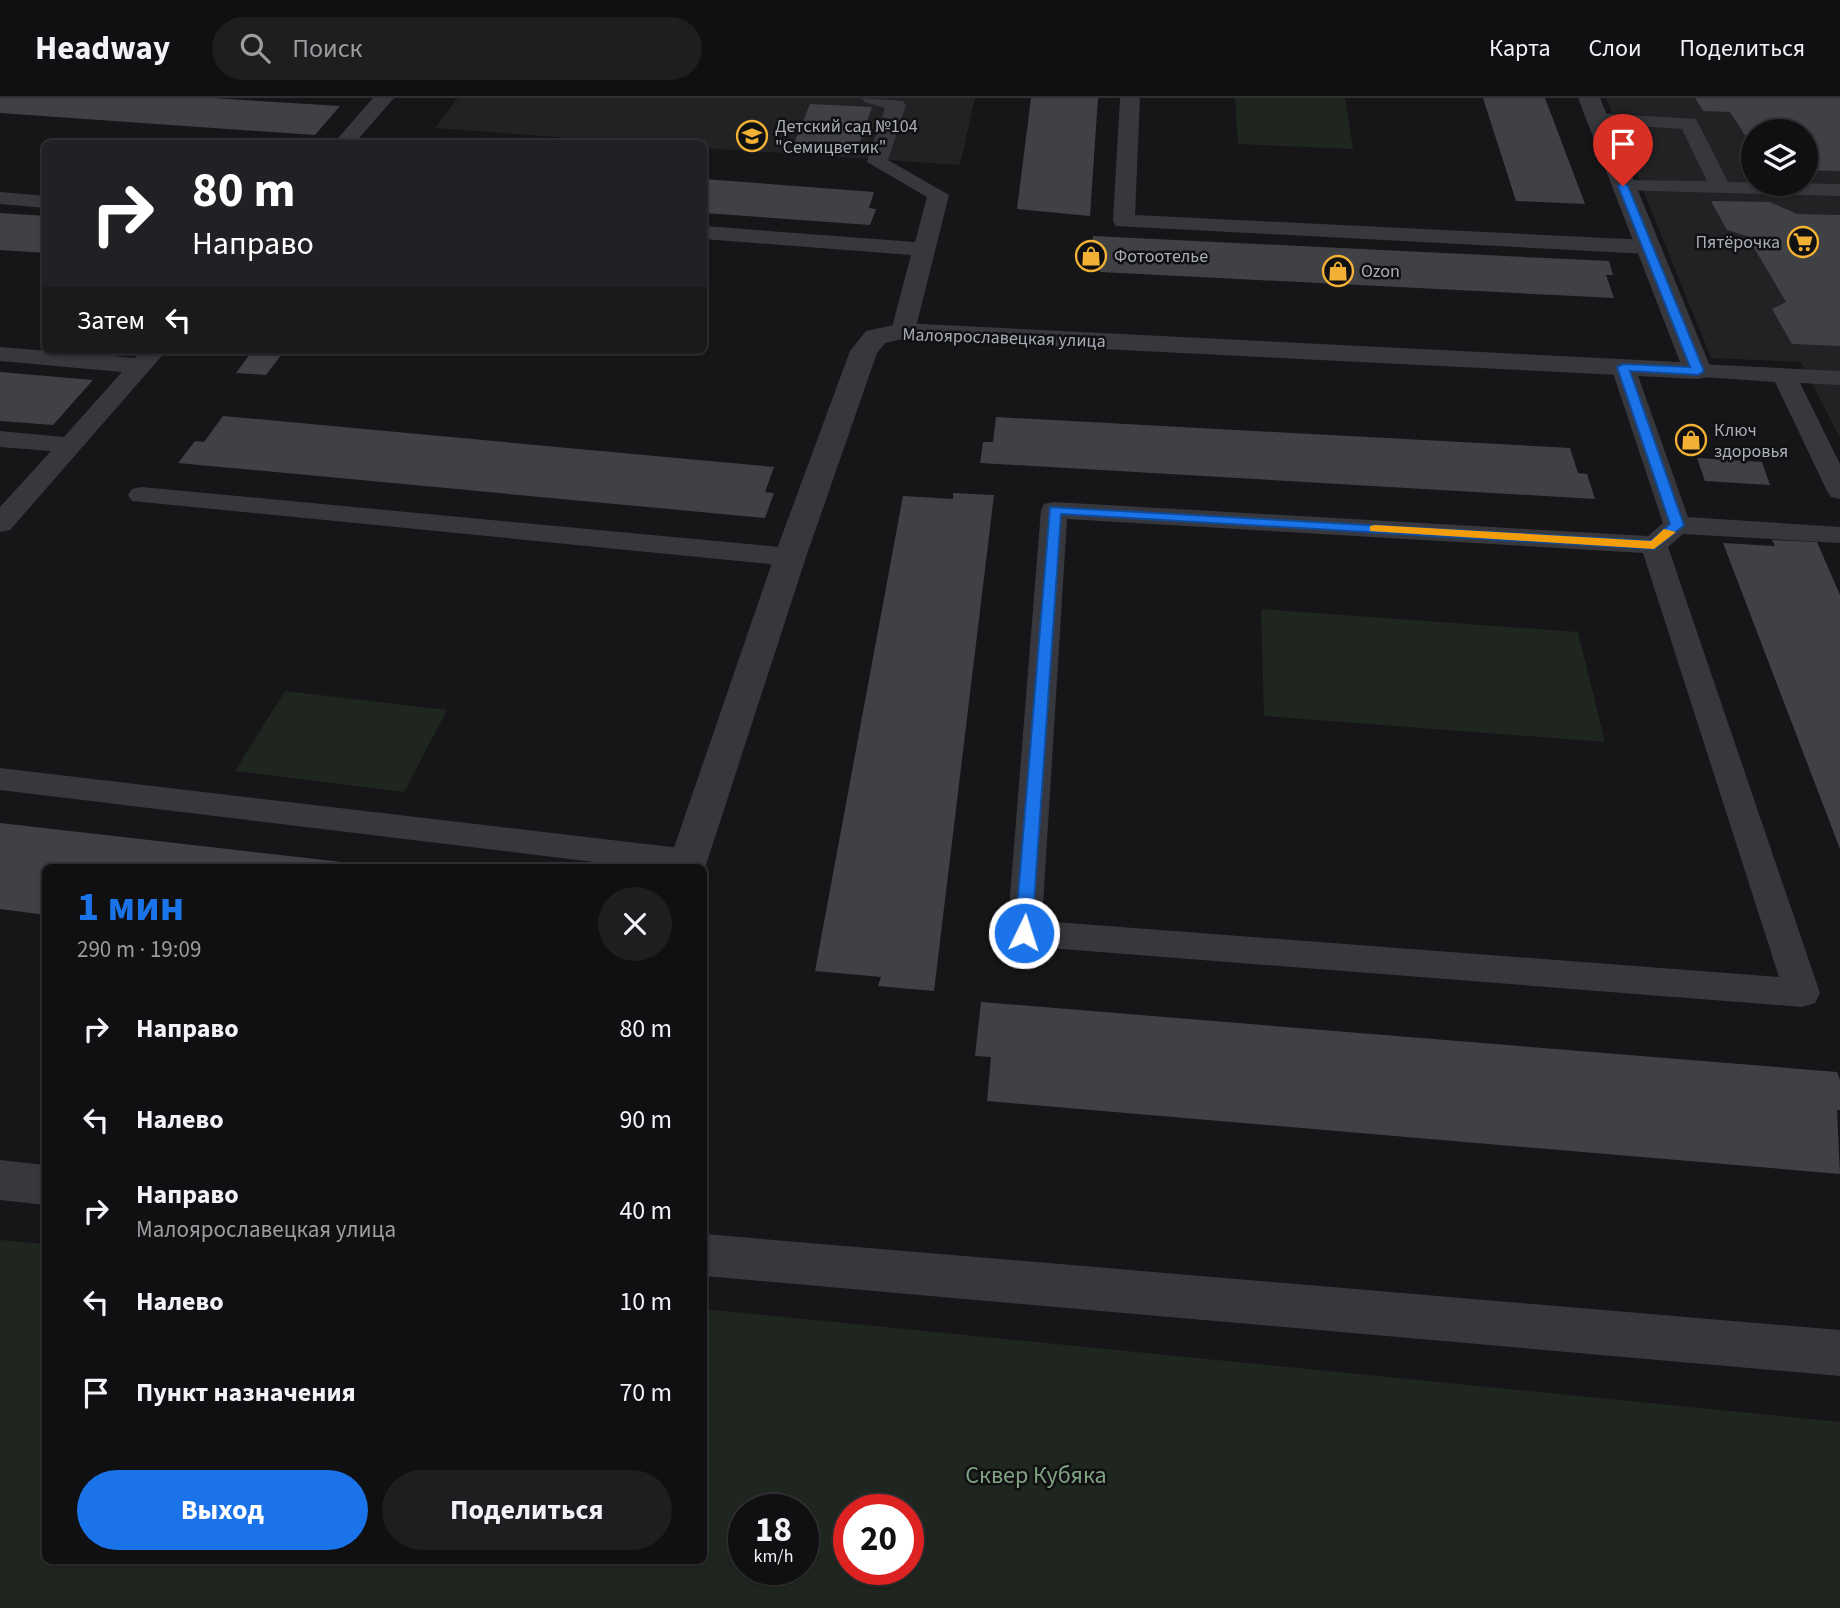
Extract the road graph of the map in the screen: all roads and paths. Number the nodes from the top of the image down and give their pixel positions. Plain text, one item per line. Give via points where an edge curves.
1 (384, 98) edge
2 (872, 98) edge
3 (1130, 98) edge
4 (1593, 109) edge
5 (347, 140) edge
6 (1623, 186) junction
7 (1721, 188) junction
8 (1840, 190) edge
9 (0, 198) edge
10 (42, 202) edge
11 (707, 233) edge
12 (1648, 247) junction
13 (924, 249) junction
14 (903, 331) junction
15 (0, 354) edge
16 (147, 358) edge
17 (1623, 367) junction
18 (1698, 371) junction
19 (1784, 375) junction
20 (1840, 377) edge
21 (0, 439) edge
22 (70, 445) junction
23 (1840, 491) edge
24 (141, 495) dead end
25 (0, 524) edge
26 (1840, 534) edge
27 (1665, 535) junction
28 (790, 557) junction
29 (0, 779) edge
30 (687, 864) edge
31 (0, 1180) edge
32 (42, 1185) edge
33 (707, 1255) edge
34 (1840, 1353) edge

1 - 5 lane
2 - 13 lane via 896,105 877,162 937,195
3 - 12 lane via 1124,220
4 - 6 street
4 - 7 lane via 1689,123
6 - 7 lane
6 - 12 street
7 - 8 lane
9 - 10 lane
11 - 13 lane
12 - 18 street
13 - 14 lane
14 - 17 street, Малоярославецкая улица
14 - 28 street, Малоярославецкая улица via 876,337 863,351
15 - 16 lane
16 - 22 lane
17 - 18 street, Малоярославецкая улица
17 - 27 lane
18 - 19 lane
19 - 20 lane
19 - 23 lane
21 - 22 lane
22 - 25 lane
24 - 28 lane
26 - 27 lane
27 - 27 lane via 1054,510 1024,933 1802,993
28 - 30 street, Малоярославецкая улица
29 - 30 lane
31 - 32 street
33 - 34 street

